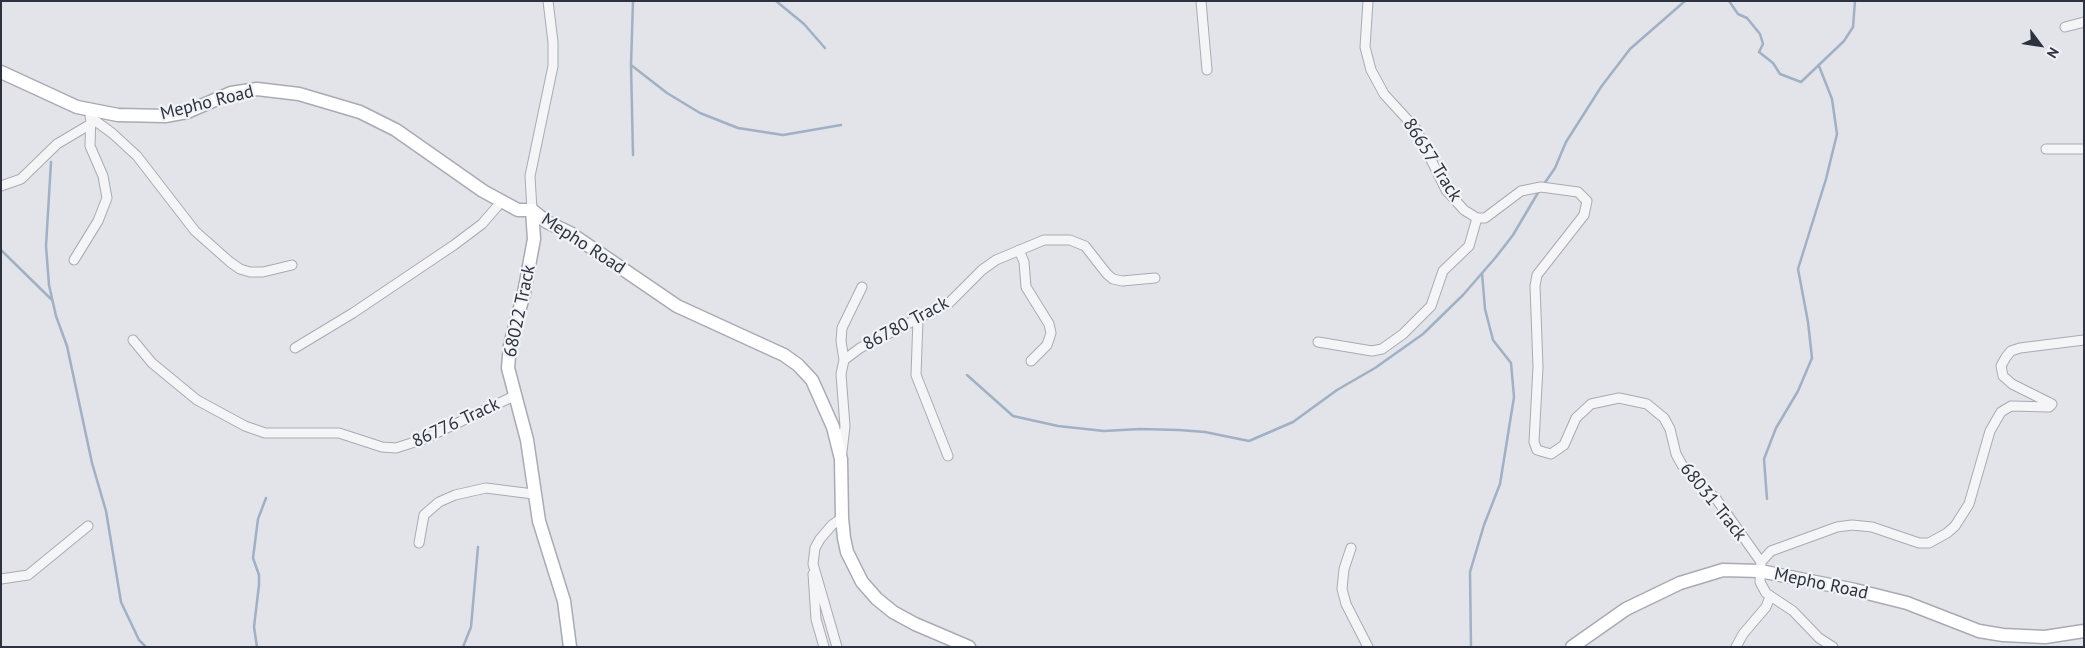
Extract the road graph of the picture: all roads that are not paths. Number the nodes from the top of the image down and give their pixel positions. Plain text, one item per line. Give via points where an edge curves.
1 (548, 1) edge
2 (1201, 1) edge
3 (1368, 1) edge
4 (2084, 22) edge
5 (2065, 27) dead end
6 (1207, 70) dead end
7 (1, 72) edge
8 (90, 117) junction
9 (2046, 149) dead end
10 (2084, 149) edge
11 (1, 186) edge
12 (502, 202) junction
13 (532, 210) junction
14 (1477, 218) junction
15 (1019, 250) junction
16 (74, 260) dead end
17 (292, 265) dead end
18 (1537, 275) joint
19 (1155, 278) dead end
20 (862, 287) dead end
21 (918, 318) junction
22 (133, 340) dead end
23 (2084, 340) edge
24 (1318, 342) dead end
25 (295, 348) dead end
26 (844, 360) junction
27 (1031, 361) dead end
28 (514, 396) junction
29 (948, 456) dead end
30 (841, 459) junction
31 (533, 494) junction
32 (842, 518) junction
33 (88, 526) dead end
34 (419, 543) dead end
35 (1351, 548) dead end
36 (813, 564) junction
37 (1760, 566) junction
38 (1, 579) edge
39 (1770, 597) junction
40 (2084, 631) edge
41 (570, 647) edge
42 (824, 647) edge
43 (837, 647) edge
44 (969, 647) edge
45 (1368, 647) edge
46 (1572, 647) edge
47 (1736, 647) edge
48 (1833, 647) edge

1 - 13 street, 68022 Track via 553,66 530,176
2 - 6 street
3 - 14 street, 86657 Track via 1367,61 1384,94 1416,129 1446,190 1464,210
4 - 5 street
7 - 8 street, Mepho Road
8 - 11 street via 21,179
8 - 12 street, Mepho Road via 165,116 187,112 231,93 257,89 299,94 379,120
8 - 16 street via 90,146 103,176 107,198 98,221
8 - 17 street via 136,156 195,231 230,262 250,272
9 - 10 street
12 - 13 street, Mepho Road via 518,210
12 - 25 street via 482,224 454,245
13 - 28 street, 68022 Track via 532,254 508,358
13 - 30 street, Mepho Road via 677,306 761,343 798,365 812,380 825,407
14 - 18 street, 86657 Track via 1485,218 1527,188 1578,192 1587,202 1584,214
14 - 24 street via 1469,246 1443,271 1431,306 1403,334 1390,344 1372,351
15 - 19 street, 86780 Track via 1044,240 1070,240 1085,246 1113,279
15 - 21 street, 86780 Track via 982,270 949,303
15 - 27 street via 1024,262 1026,287 1049,324 1051,333 1047,345
18 - 37 street, 68031 Track via 1534,286 1538,375 1534,442 1537,450 1551,454 1564,445 1576,418 1591,404 1619,398 1647,404 1664,418 1676,454 1688,474 1717,500
20 - 26 street via 842,328
21 - 26 street, 86780 Track via 860,348
21 - 29 street via 916,375
22 - 28 street, 86776 Track via 152,362 197,400 265,433 339,432 382,447 396,448 424,439
23 - 37 street via 2011,351 2001,366 2003,376 2052,404 2049,407 2011,406 2001,412 1990,431 1969,504 1955,526 1938,539 1919,543 1872,527 1837,527 1771,551
26 - 30 street, 86780 Track via 841,374 845,434
28 - 31 street, 68022 Track via 526,440
30 - 32 street, Mepho Road
31 - 34 street via 486,488 454,495 424,515
31 - 41 street, 68022 Track via 564,601
32 - 36 street via 820,540 815,548
32 - 44 street, Mepho Road via 852,565 877,600 915,624
33 - 38 street via 28,574
35 - 45 street via 1342,589
36 - 42 street via 816,619
36 - 43 street
37 - 39 street, 68031 Track via 1762,588
37 - 40 street, Mepho Road via 1908,603 1979,631 2045,637
37 - 46 street, Mepho Road via 1723,570 1680,583 1626,609
39 - 47 street
39 - 48 street via 1793,611

